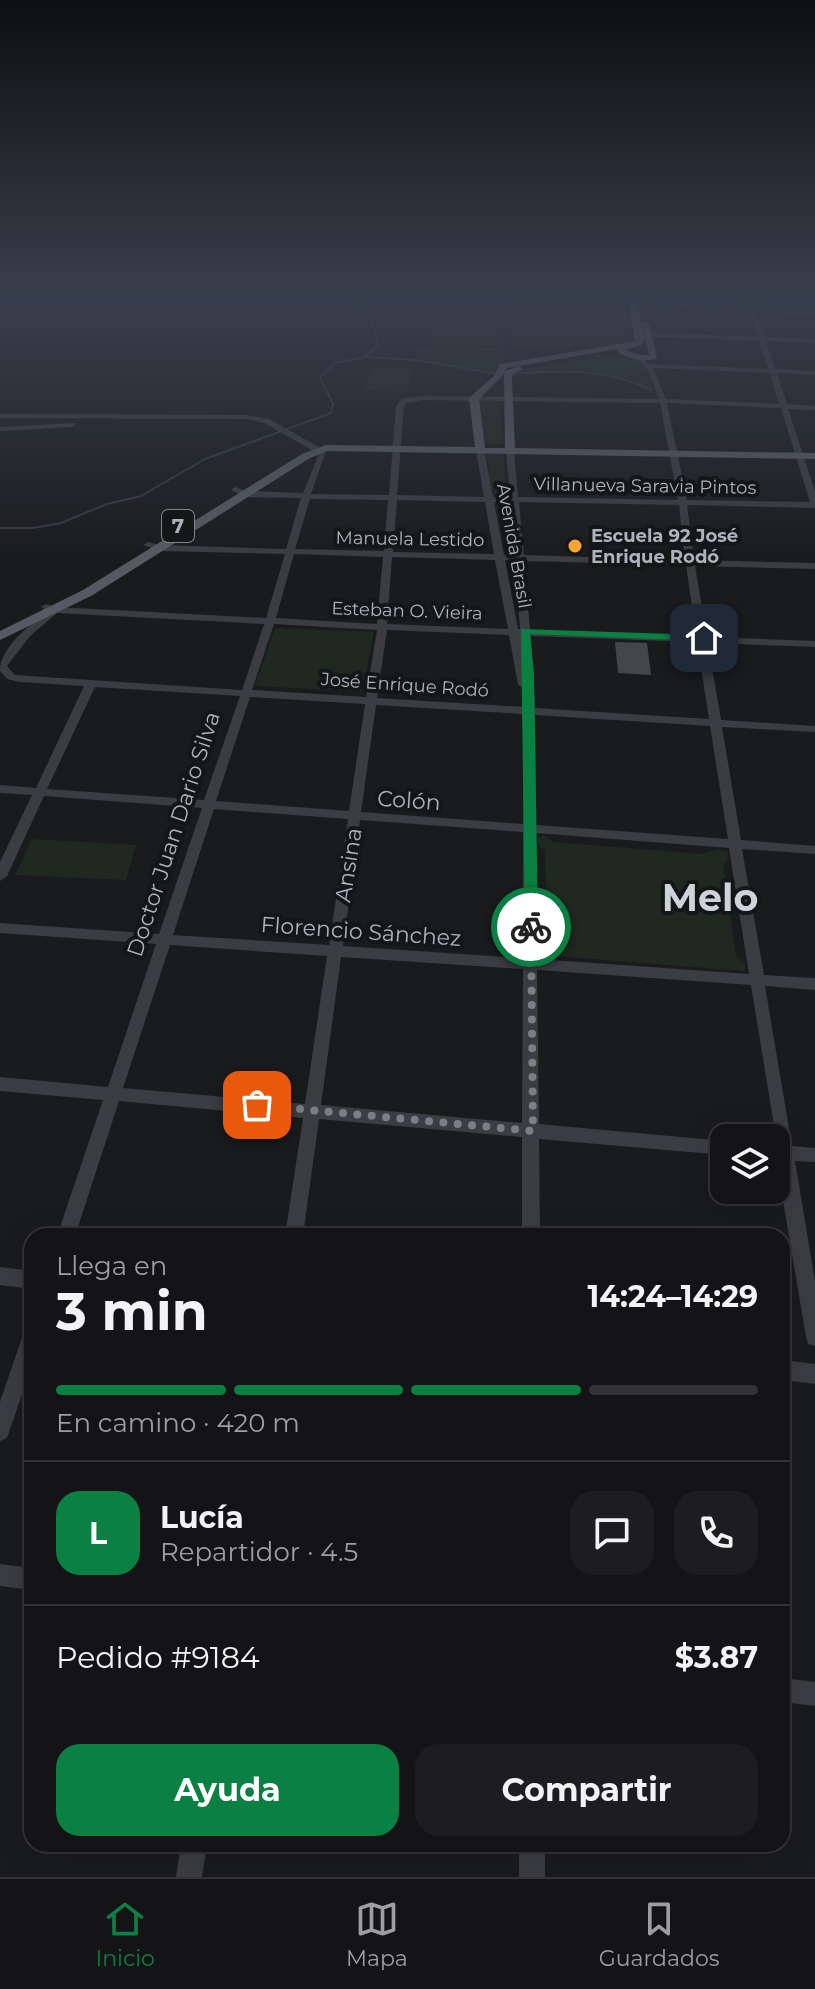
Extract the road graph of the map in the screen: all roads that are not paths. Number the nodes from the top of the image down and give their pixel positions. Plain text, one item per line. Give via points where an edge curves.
1 (489, 386) edge
2 (504, 386) edge
3 (657, 386) edge
4 (662, 386) edge
5 (777, 386) edge
6 (474, 398) junction
7 (506, 398) junction
8 (664, 401) junction
9 (679, 401) junction
10 (783, 406) junction
11 (815, 408) edge
12 (192, 415) junction
13 (0, 416) edge
14 (0, 429) edge
15 (398, 446) junction
16 (479, 448) junction
17 (314, 449) junction
18 (510, 449) junction
19 (675, 452) junction
20 (799, 454) junction
21 (815, 455) edge
22 (240, 492) junction
23 (306, 496) junction
24 (394, 498) junction
25 (488, 499) junction
26 (513, 500) junction
27 (682, 502) junction
28 (815, 505) edge
29 (154, 546) junction
30 (288, 552) junction
31 (390, 554) junction
32 (518, 556) junction
33 (498, 557) junction
34 (690, 562) junction
35 (815, 566) edge
36 (51, 608) junction
37 (270, 621) junction
38 (382, 627) junction
39 (0, 628) edge
40 (511, 631) junction
41 (525, 631) junction
42 (0, 636) edge
43 (704, 638) junction
44 (815, 644) edge
45 (1, 665) edge
46 (91, 683) junction
47 (244, 693) junction
48 (372, 701) junction
49 (527, 705) junction
50 (716, 722) junction
51 (815, 729) edge
52 (0, 789) edge
53 (40, 792) junction
54 (208, 804) junction
55 (356, 817) junction
56 (529, 829) junction
57 (736, 844) junction
58 (815, 850) edge
59 (0, 876) edge
60 (0, 928) edge
61 (164, 939) junction
62 (335, 952) junction
63 (532, 963) junction
64 (758, 980) junction
65 (815, 984) edge
66 (0, 1084) edge
67 (114, 1093) junction
68 (314, 1110) junction
69 (777, 1124) edge
70 (533, 1131) junction
71 (710, 1147) edge
72 (790, 1154) edge
73 (815, 1155) edge
74 (790, 1202) edge
75 (69, 1228) edge
76 (295, 1228) edge
77 (531, 1228) edge
78 (0, 1276) edge
79 (24, 1279) edge
80 (815, 1337) edge
81 (24, 1360) edge
82 (790, 1371) edge
83 (815, 1374) edge
84 (0, 1431) edge
85 (0, 1575) edge
86 (24, 1578) edge
87 (790, 1691) edge
88 (815, 1694) edge
89 (193, 1852) edge
90 (532, 1852) edge
91 (189, 1877) edge
92 (532, 1877) edge

1 - 6 main road
2 - 7 main road, Avenida Brasil
3 - 8 street
4 - 9 street
5 - 10 street
6 - 7 street
6 - 15 street, Ansina via 404,401
6 - 16 main road, Avenida Brasil
7 - 8 street
7 - 18 main road, Avenida Brasil
8 - 9 street
8 - 19 street
9 - 10 street
10 - 11 street
10 - 20 street
12 - 13 street
12 - 14 street
12 - 17 street via 247,417 278,427
15 - 16 main road, 7
15 - 17 main road, 7
15 - 24 street, Ansina
16 - 18 main road, 7
16 - 25 street, Avenida Brasil
17 - 22 main road, 7
17 - 23 street, Doctor Juan Dario Silva via 323,453
18 - 19 main road, 7
18 - 26 street, Avenida Brasil
19 - 20 main road, 7
19 - 27 street
20 - 21 main road, 7
20 - 28 street
22 - 23 street, Villanueva Saravia Pintos
22 - 29 main road, 7
23 - 24 street, Villanueva Saravia Pintos
23 - 30 street, Doctor Juan Dario Silva
24 - 25 street, Villanueva Saravia Pintos
24 - 31 street, Ansina
25 - 26 street, Villanueva Saravia Pintos
25 - 33 street, Avenida Brasil
26 - 27 street, Villanueva Saravia Pintos
26 - 32 street, Avenida Brasil
27 - 28 street, Villanueva Saravia Pintos
27 - 34 street
29 - 30 street, Manuela Lestido
29 - 36 main road, 7
30 - 31 street, Manuela Lestido
30 - 37 street, Doctor Juan Dario Silva
31 - 33 street, Manuela Lestido
31 - 38 street, Ansina
32 - 33 street, Manuela Lestido
32 - 34 street, Manuela Lestido
32 - 41 street, Avenida Brasil
33 - 40 street, Avenida Brasil
34 - 35 street, Manuela Lestido
34 - 43 street
36 - 37 street, Esteban O. Vieira
36 - 39 main road, 7
36 - 42 main road, 7
36 - 45 street
37 - 38 street, Esteban O. Vieira
37 - 47 street, Doctor Juan Dario Silva
38 - 40 street, Esteban O. Vieira
38 - 48 street, Ansina
40 - 41 street, Esteban O. Vieira
40 - 49 street, Avenida Brasil
41 - 43 street, Esteban O. Vieira
41 - 49 street, Avenida Brasil
43 - 44 street, Esteban O. Vieira
43 - 50 street
45 - 46 street, José Enrique Rodó via 19,679
46 - 47 street, José Enrique Rodó
46 - 53 street
47 - 48 street, José Enrique Rodó
47 - 54 street, Doctor Juan Dario Silva
48 - 49 street, José Enrique Rodó
48 - 55 street, Ansina
49 - 50 street, José Enrique Rodó
49 - 56 street, Avenida Brasil
50 - 51 street, José Enrique Rodó
50 - 57 street
52 - 53 street, Colón
53 - 54 street, Colón
53 - 59 street
54 - 55 street, Colón
54 - 61 street, Doctor Juan Dario Silva
55 - 56 street, Colón
55 - 62 street, Ansina
56 - 57 street, Colón
56 - 63 street, Avenida Brasil
57 - 58 street, Colón
57 - 64 street
60 - 61 street, Florencio Sánchez
61 - 62 street, Florencio Sánchez
61 - 67 street, Doctor Juan Dario Silva
62 - 63 street, Florencio Sánchez
62 - 68 street, Ansina
63 - 64 street, Florencio Sánchez
63 - 70 street, Avenida Brasil
64 - 65 street, Florencio Sánchez
64 - 69 street
66 - 67 street
67 - 68 street
67 - 75 street, Doctor Juan Dario Silva
68 - 70 street
68 - 76 street, Ansina
70 - 71 street
70 - 77 street, Avenida Brasil
72 - 73 street
74 - 80 street
78 - 79 street
81 - 84 street
82 - 83 street
85 - 86 street
87 - 88 street
89 - 91 street
90 - 92 street

